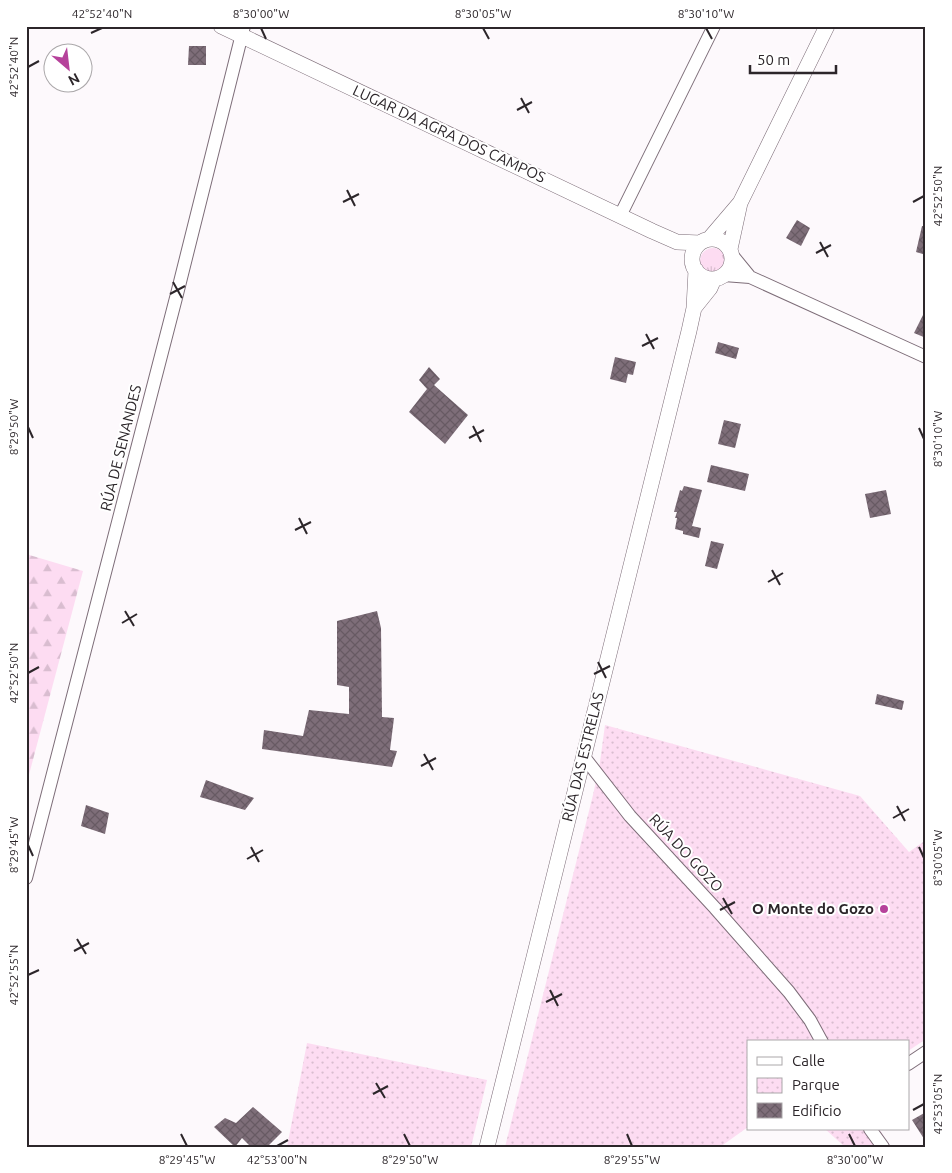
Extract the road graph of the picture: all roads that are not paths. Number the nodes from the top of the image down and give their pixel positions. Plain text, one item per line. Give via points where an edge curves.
1 (221, 26) edge
2 (714, 26) edge
3 (827, 26) edge
4 (243, 31) edge
5 (740, 203) junction
6 (620, 216) junction
7 (705, 240) junction
8 (677, 242) junction
9 (731, 252) junction
10 (694, 265) junction
11 (719, 277) junction
12 (750, 277) junction
13 (694, 308) junction
14 (926, 357) edge
15 (584, 756) junction
16 (26, 878) edge
17 (821, 1040) edge
18 (926, 1052) edge
19 (910, 1063) edge
20 (871, 1130) edge
21 (487, 1147) edge
22 (883, 1147) edge

1 - 4 street, LUGAR DA AGRA DOS CAMPOS
2 - 6 street
3 - 5 street
4 - 6 street, LUGAR DA AGRA DOS CAMPOS
4 - 16 street, RÚA DE SENANDES
5 - 7 street
5 - 9 street
6 - 8 street, LUGAR DA AGRA DOS CAMPOS
7 - 8 street, LUGAR DA AGRA DOS CAMPOS
7 - 9 street via 723,241
7 - 10 street via 694,250
8 - 10 street, LUGAR DA AGRA DOS CAMPOS
9 - 11 street via 731,267
9 - 12 street
10 - 11 street via 703,276
10 - 13 street, RÚA DAS ESTRELAS
11 - 12 street
11 - 13 street, RÚA DAS ESTRELAS
12 - 14 street
13 - 15 street, RÚA DAS ESTRELAS
15 - 17 street, RÚA DO GOZO via 630,816 789,992
15 - 21 street, RÚA DAS ESTRELAS
18 - 19 street
20 - 22 street

